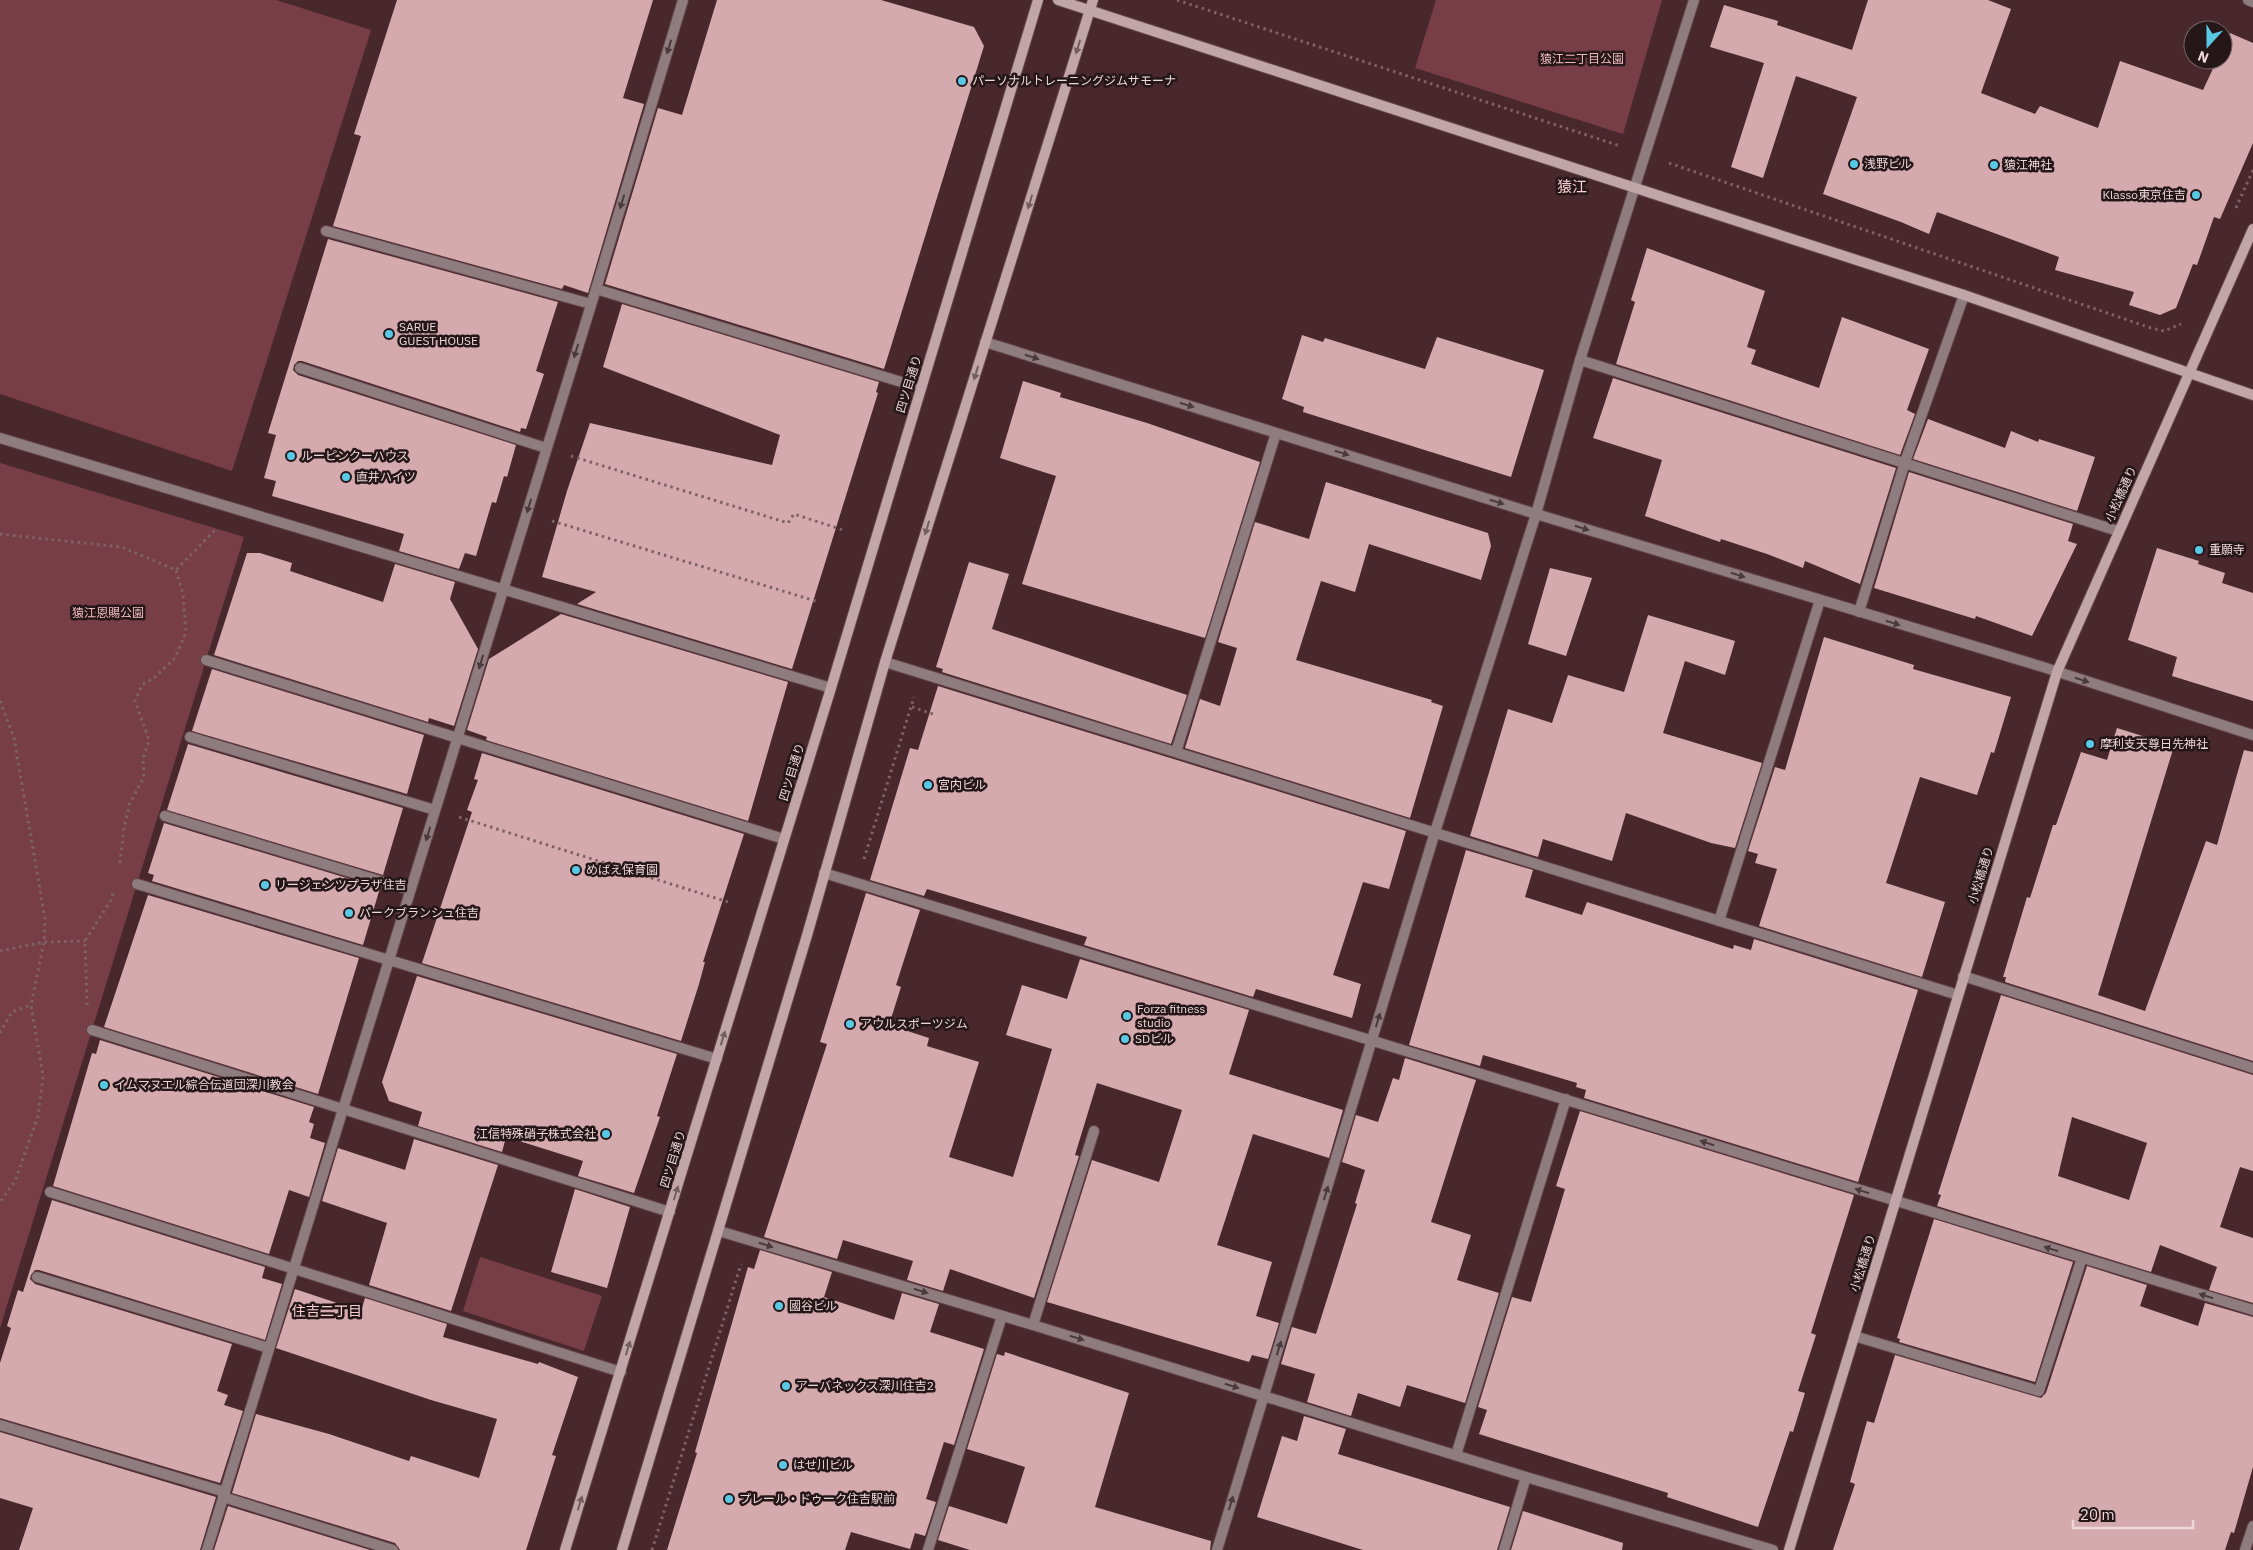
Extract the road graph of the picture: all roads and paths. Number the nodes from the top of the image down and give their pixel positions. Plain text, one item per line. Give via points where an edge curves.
1 (683, 0) edge
2 (1038, 0) edge
3 (1058, 0) edge
4 (1177, 0) edge
5 (1694, 0) edge
6 (2248, 0) edge
7 (2253, 2) edge
8 (1091, 5) edge
9 (1621, 146) dead end
10 (1664, 161) dead end
11 (2253, 170) edge
12 (1634, 188) junction
13 (2234, 213) dead end
14 (2253, 229) edge
15 (326, 231) dead end
16 (596, 289) junction
17 (1964, 295) junction
18 (591, 304) junction
19 (2183, 322) dead end
20 (985, 342) junction
21 (1580, 360) junction
22 (300, 368) dead end
23 (2189, 373) junction
24 (921, 388) junction
25 (2253, 395) edge
26 (1276, 433) junction
27 (0, 438) edge
28 (546, 448) junction
29 (1905, 462) junction
30 (235, 509) junction
31 (527, 513) junction
32 (1536, 514) junction
33 (842, 530) dead end
34 (2118, 532) junction
35 (0, 534) edge
36 (176, 570) junction
37 (503, 590) junction
38 (1820, 600) junction
39 (820, 602) dead end
40 (1859, 612) junction
41 (206, 660) dead end
42 (885, 662) junction
43 (2057, 672) junction
44 (830, 688) junction
45 (916, 693) dead end
46 (0, 701) edge
47 (912, 707) junction
48 (936, 715) dead end
49 (2253, 735) edge
50 (190, 737) dead end
51 (458, 738) junction
52 (1176, 752) junction
53 (435, 810) junction
54 (165, 816) dead end
55 (1436, 832) junction
56 (784, 839) junction
57 (863, 864) dead end
58 (118, 872) dead end
59 (824, 873) junction
60 (137, 884) dead end
61 (410, 890) junction
62 (113, 891) dead end
63 (728, 902) dead end
64 (1719, 921) junction
65 (85, 941) junction
66 (44, 942) junction
67 (0, 951) edge
68 (388, 959) junction
69 (1963, 976) junction
70 (1958, 995) junction
71 (31, 1005) junction
72 (92, 1030) joint
73 (0, 1033) edge
74 (1372, 1042) junction
75 (717, 1058) junction
76 (2253, 1068) edge
77 (1566, 1099) junction
78 (343, 1109) junction
79 (1094, 1131) dead end
80 (50, 1192) dead end
81 (1894, 1200) junction
82 (0, 1202) edge
83 (670, 1212) junction
84 (719, 1231) junction
85 (2082, 1258) junction
86 (742, 1263) dead end
87 (294, 1270) junction
88 (37, 1277) dead end
89 (2253, 1310) edge
90 (1002, 1316) junction
91 (1033, 1325) junction
92 (1854, 1336) junction
93 (269, 1348) junction
94 (621, 1372) junction
95 (1264, 1396) junction
96 (0, 1425) edge
97 (1456, 1455) junction
98 (1526, 1477) junction
99 (224, 1495) junction
100 (2253, 1526) edge
101 (207, 1550) edge
102 (393, 1550) edge
103 (565, 1550) edge
104 (622, 1550) edge
105 (652, 1550) edge
106 (928, 1550) edge
107 (1217, 1550) edge
108 (1504, 1550) edge
109 (1774, 1550) edge
110 (1789, 1550) edge
111 (2245, 1550) edge

1 -> 16 street
2 - 24 main road, 四ツ目通り
3 - 8 main road
4 - 9 path
5 - 12 street
6 - 7 street
8 - 12 main road
8 -> 20 main road
10 - 19 path via 2151,328 2164,331
11 - 13 path
12 - 17 main road
12 - 21 street
14 - 23 main road, 小松橋通り
15 - 18 street
16 - 18 street
16 - 24 street
17 - 23 main road
17 - 29 street
18 -> 28 street
20 -> 26 street
20 -> 42 main road
21 - 29 street
21 - 32 street
22 - 28 street
23 - 25 main road
23 - 34 main road, 小松橋通り
24 - 44 main road, 四ツ目通り
26 -> 32 street
26 - 52 street
27 - 30 street
28 -> 31 street
28 - 33 path via 788,523 794,514
29 - 34 street
29 - 40 street
30 - 36 path
30 - 37 street
31 - 37 street
31 - 39 path
32 -> 38 street
32 - 55 street
34 - 43 main road, 小松橋通り
35 - 36 path via 121,547
36 - 58 path via 183,594 186,632 175,658 142,685 135,701 149,740 143,759 144,777 130,803 124,827
37 - 44 street
37 -> 51 street
38 - 40 street
38 - 64 street
40 -> 43 street
41 - 51 street
42 - 52 street
42 - 59 main road
43 -> 49 street
43 - 69 main road, 小松橋通り
44 - 56 main road, 四ツ目通り
45 - 47 path
46 - 66 path via 14,738 45,919
47 - 48 path
47 - 57 path
50 - 53 street
51 - 53 street
51 - 56 street
52 - 55 street
53 -> 61 street
53 - 63 path
54 - 61 street
55 - 64 street
74 -> 55 street
75 -> 56 main road, 四ツ目通り
59 - 74 street
59 - 84 main road
60 - 68 street
61 - 68 street
62 - 65 path via 111,900
64 - 70 street
65 - 66 path
65 - 72 path via 87,1004
66 - 67 path
66 - 71 path
68 - 75 street
68 - 78 street
69 - 70 main road, 小松橋通り
69 - 76 street
70 - 81 main road, 小松橋通り
71 - 73 path via 12,1012
71 - 82 path via 43,1076 38,1116 15,1180
72 - 78 street
74 - 77 street
95 -> 74 street
83 -> 75 main road, 四ツ目通り
81 -> 77 street
77 - 97 street
78 - 83 street
78 - 87 street
79 - 91 street
80 - 87 street
85 -> 81 street
81 - 92 main road, 小松橋通り
94 -> 83 main road, 四ツ目通り
84 -> 90 street
84 - 104 main road
89 -> 85 street
85 - 92 street via 2039,1391
86 - 105 path
87 - 93 street
87 - 94 street
88 - 93 street
90 - 91 street
90 - 106 street
91 -> 95 street
92 - 110 main road, 小松橋通り
93 - 99 street
103 -> 94 main road, 四ツ目通り
95 - 97 street
107 -> 95 street
96 - 99 street
97 - 98 street
98 - 108 street
98 - 109 street
99 - 101 street
99 - 102 street
100 - 111 street

